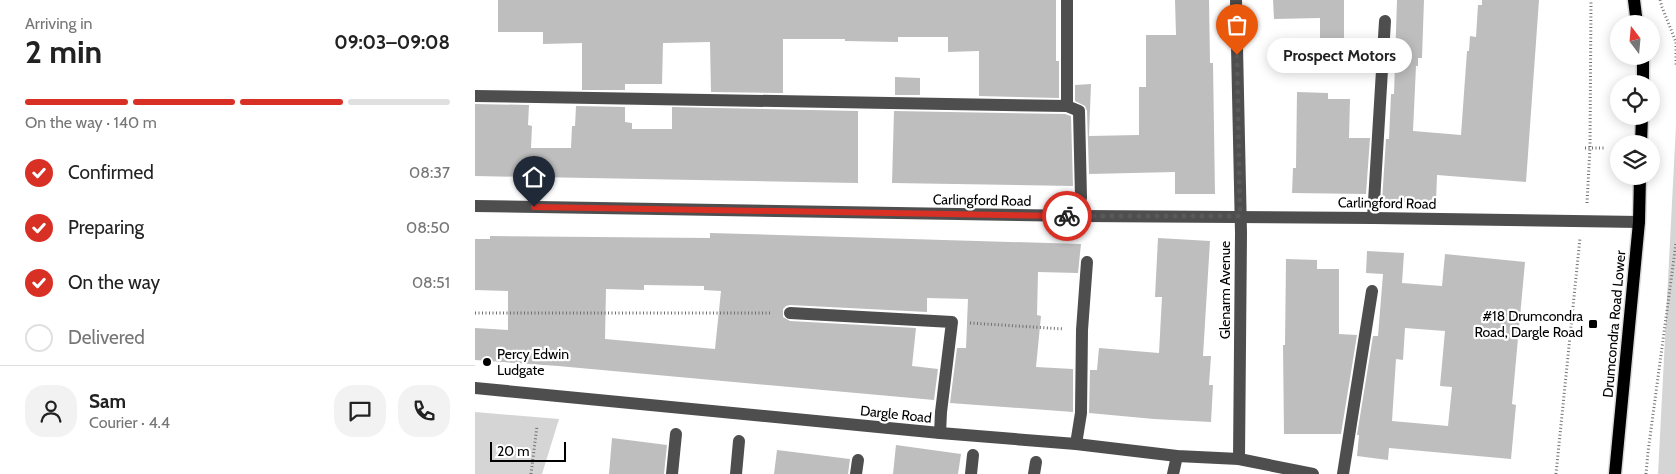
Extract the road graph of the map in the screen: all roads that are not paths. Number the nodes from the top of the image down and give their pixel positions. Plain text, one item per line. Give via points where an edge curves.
1 (1067, 0) edge
2 (1237, 0) edge
3 (1634, 0) edge
4 (1636, 15) edge
5 (1385, 21) dead end
6 (475, 96) edge
7 (1067, 106) junction
8 (1641, 185) edge
9 (1081, 198) dead end
10 (475, 206) edge
11 (1240, 216) junction
12 (1373, 218) junction
13 (1639, 222) junction
14 (1087, 262) dead end
15 (1372, 291) dead end
16 (790, 314) road end
17 (475, 388) edge
18 (940, 433) junction
19 (676, 434) dead end
20 (739, 441) dead end
21 (1076, 444) junction
22 (973, 455) dead end
23 (1177, 456) junction
24 (1239, 459) junction
25 (857, 460) dead end
26 (672, 474) edge
27 (736, 474) edge
28 (856, 474) edge
29 (971, 474) edge
30 (1173, 474) edge
31 (1313, 474) edge
32 (1343, 474) edge
33 (1615, 474) edge

1 - 7 street
2 - 11 street, Glenarm Avenue
3 - 4 main road
5 - 12 street
6 - 7 street
7 - 9 street via 1079,111
8 - 13 main road, Drumcondra Road Lower
10 - 11 street, Carlingford Road
11 - 12 street, Carlingford Road
11 - 24 street, Glenarm Avenue
12 - 13 street, Carlingford Road
13 - 33 main road, Drumcondra Road Lower
14 - 21 street via 1081,413
15 - 32 street
16 - 18 street via 952,322
17 - 18 street, Dargle Road
18 - 21 street, Dargle Road
19 - 26 street
20 - 27 street
21 - 23 street, Dargle Road
22 - 29 street
23 - 24 street, Dargle Road
23 - 30 street
24 - 31 street, Dargle Road
25 - 28 street

